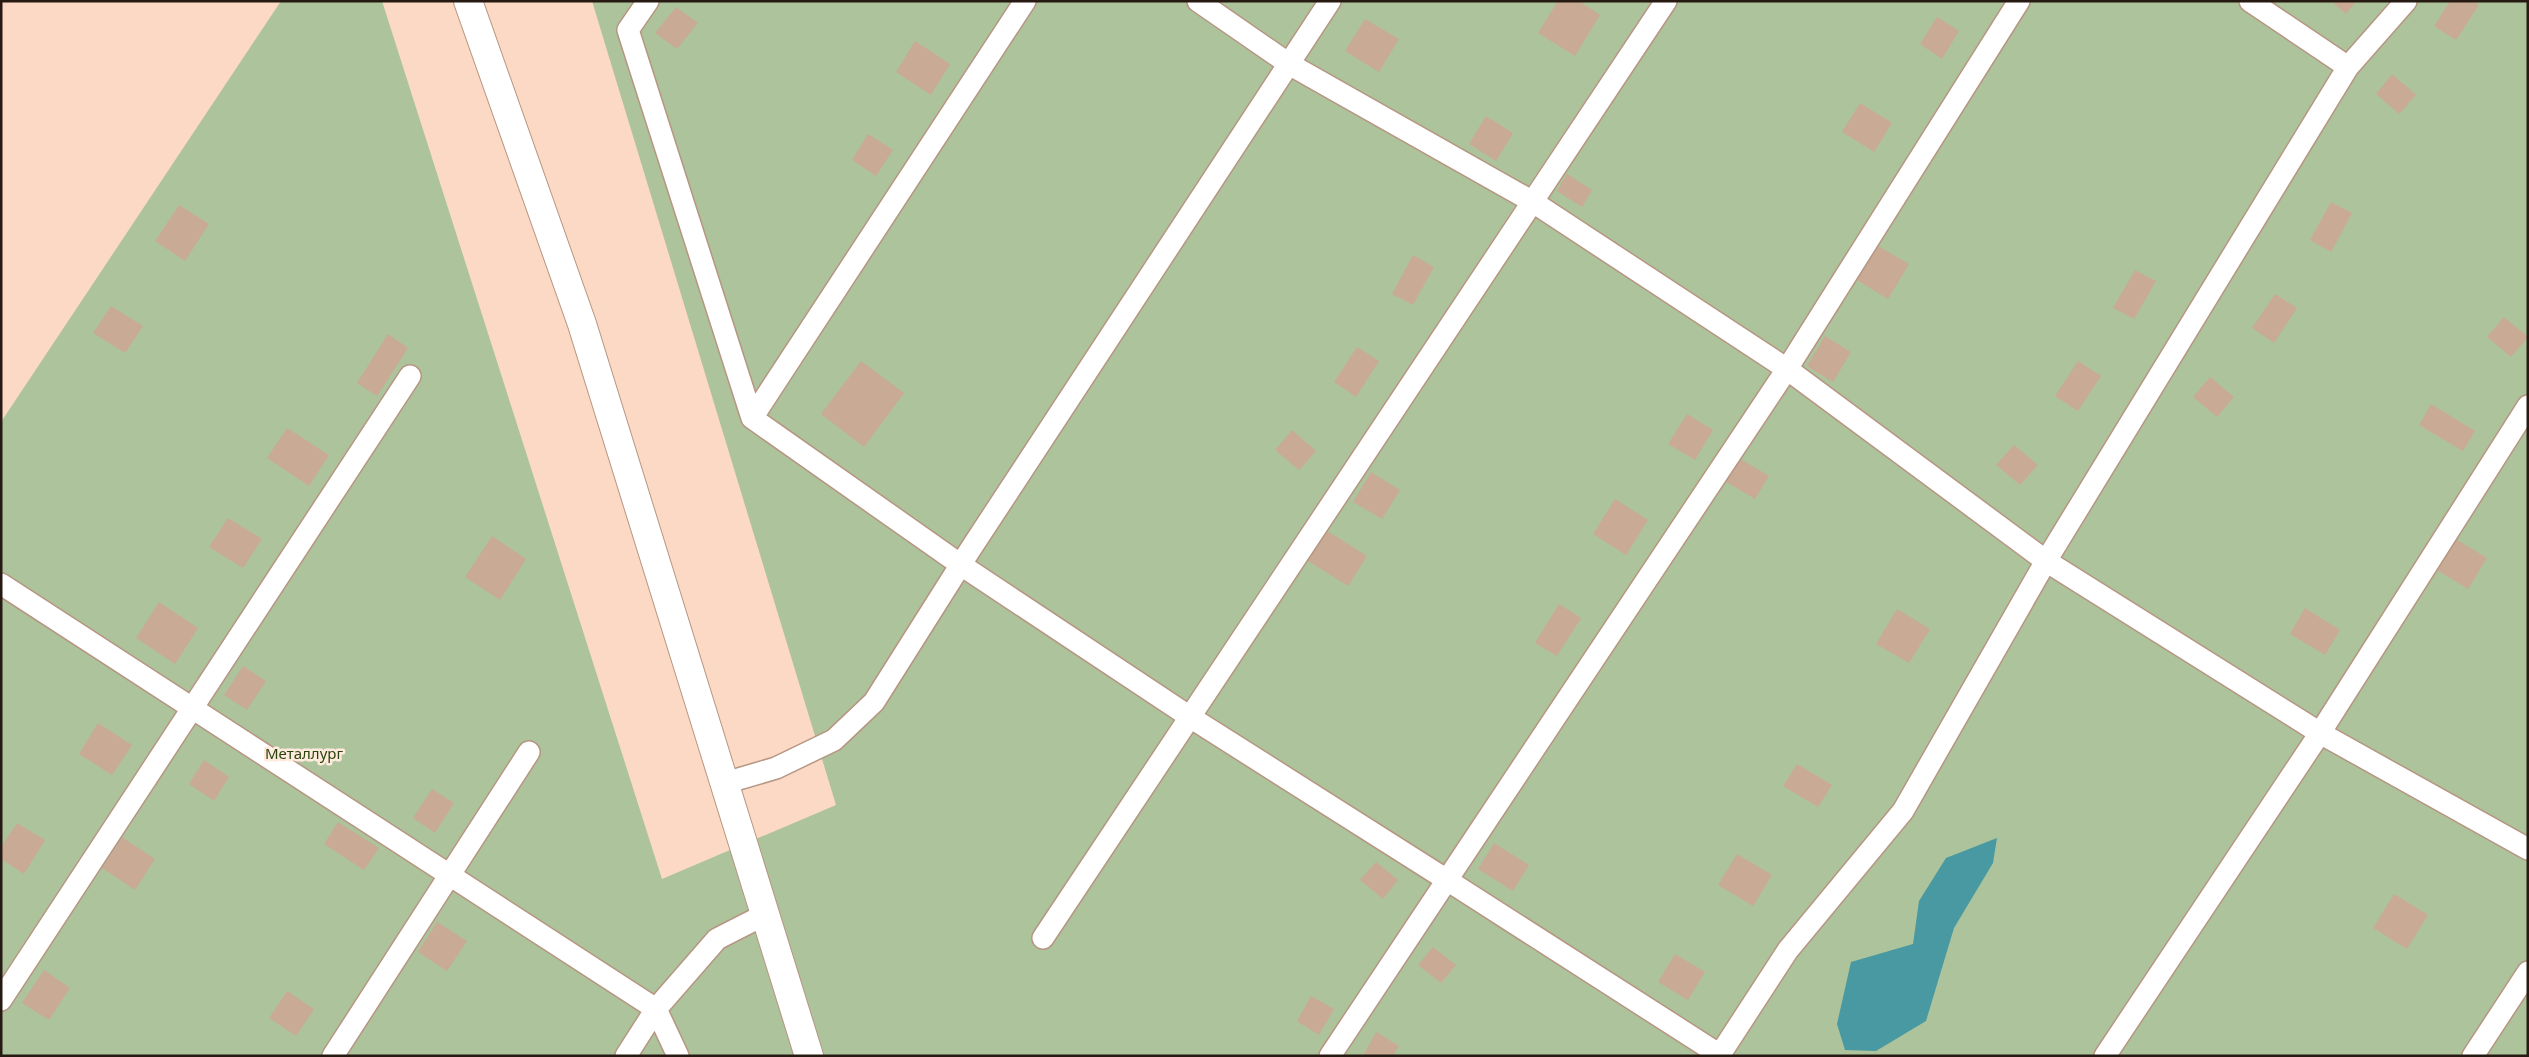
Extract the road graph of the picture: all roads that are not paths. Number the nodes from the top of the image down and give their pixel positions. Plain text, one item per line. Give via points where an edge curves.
1 (468, 1) edge
2 (648, 1) edge
3 (1025, 1) edge
4 (1198, 1) edge
5 (1330, 1) edge
6 (1666, 1) edge
7 (2019, 1) edge
8 (2250, 1) edge
9 (2406, 1) edge
10 (1289, 64) junction
11 (2348, 66) junction
12 (1533, 202) junction
13 (1787, 369) junction
14 (410, 376) dead end
15 (2528, 406) edge
16 (752, 418) junction
17 (2046, 561) junction
18 (961, 565) junction
19 (1, 584) edge
20 (193, 708) junction
21 (1190, 717) junction
22 (2320, 733) junction
23 (529, 752) dead end
24 (724, 783) junction
25 (2528, 849) edge
26 (451, 876) junction
27 (1447, 880) junction
28 (766, 914) junction
29 (1043, 938) dead end
30 (2528, 972) edge
31 (1, 1000) edge
32 (656, 1009) junction
33 (333, 1056) edge
34 (626, 1056) edge
35 (678, 1056) edge
36 (809, 1056) edge
37 (1330, 1056) edge
38 (1719, 1056) edge
39 (2105, 1056) edge
40 (2474, 1056) edge

1 - 24 street via 582,324
2 - 16 lane via 628,30
3 - 16 lane
4 - 10 lane
5 - 10 lane
6 - 12 lane
7 - 13 lane
8 - 11 lane
9 - 11 lane
10 - 12 lane
10 - 18 lane
11 - 17 lane
12 - 13 lane
12 - 21 lane
13 - 17 lane
13 - 27 lane
14 - 20 lane
15 - 22 lane
16 - 18 lane
17 - 22 lane
17 - 38 lane via 1903,811 1788,950
18 - 21 lane
18 - 24 lane via 874,702 834,740 776,768
19 - 20 lane
20 - 26 lane
20 - 31 lane
21 - 27 lane
21 - 29 lane
22 - 25 lane
22 - 39 lane
23 - 26 lane
24 - 28 street
26 - 32 lane
26 - 33 lane
27 - 37 lane
27 - 38 lane
28 - 32 lane via 717,939
28 - 36 street
30 - 40 lane
32 - 34 lane
32 - 35 lane

